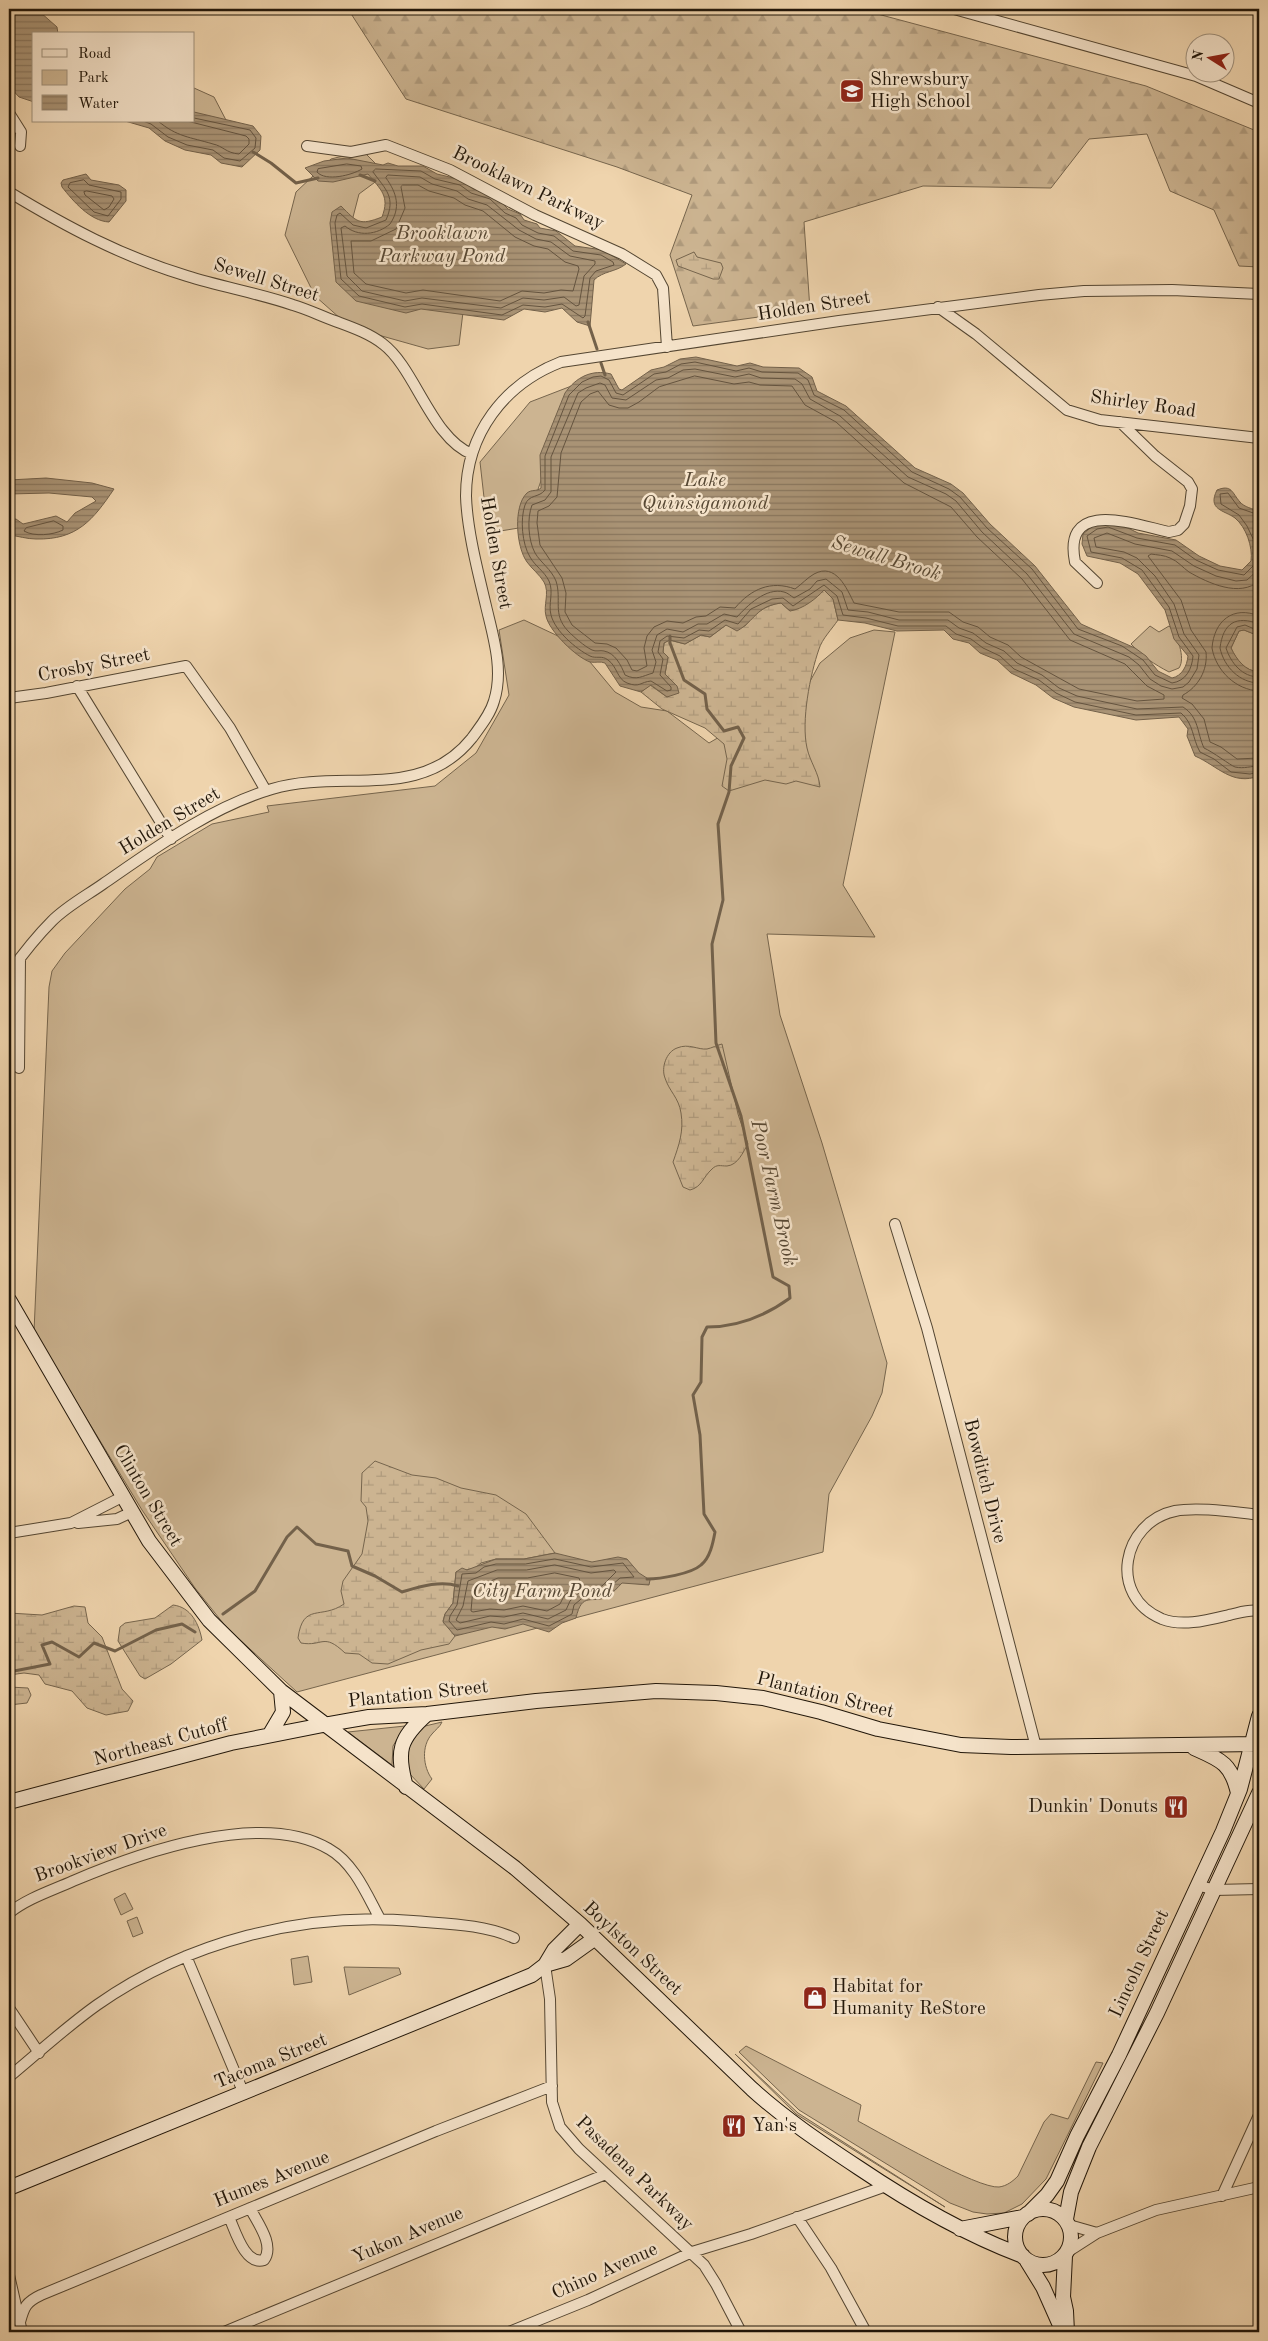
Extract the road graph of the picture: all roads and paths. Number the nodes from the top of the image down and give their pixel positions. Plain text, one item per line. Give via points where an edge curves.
1 (954, 9) edge
2 (1259, 103) edge
3 (9, 114) edge
4 (20, 146) dead end
5 (307, 146) dead end
6 (9, 192) edge
7 (1259, 294) edge
8 (938, 307) junction
9 (666, 348) junction
10 (1120, 422) junction
11 (1259, 438) edge
12 (472, 454) junction
13 (1097, 583) dead end
14 (77, 686) junction
15 (9, 698) edge
16 (266, 791) junction
17 (171, 839) junction
18 (20, 958) junction
19 (9, 973) edge
20 (19, 1068) dead end
21 (895, 1224) dead end
22 (9, 1300) edge
23 (122, 1497) junction
24 (132, 1512) junction
25 (1259, 1515) edge
26 (62, 1524) junction
27 (9, 1533) edge
28 (1259, 1611) edge
29 (281, 1691) junction
30 (427, 1714) junction
31 (1259, 1716) edge
32 (323, 1725) junction
33 (270, 1734) junction
34 (1256, 1744) edge
35 (1189, 1745) junction
36 (1036, 1747) junction
37 (406, 1787) junction
38 (1238, 1793) junction
39 (1259, 1793) edge
40 (9, 1802) edge
41 (1198, 1885) junction
42 (1259, 1889) edge
43 (1214, 1890) junction
44 (9, 1913) edge
45 (380, 1918) junction
46 (580, 1924) junction
47 (514, 1938) dead end
48 (594, 1938) junction
49 (186, 1956) junction
50 (545, 1965) junction
51 (9, 2008) edge
52 (1139, 2011) junction
53 (1154, 2018) junction
54 (40, 2052) junction
55 (1119, 2054) junction
56 (1132, 2062) junction
57 (9, 2077) edge
58 (552, 2086) junction
59 (244, 2094) junction
60 (1259, 2115) edge
61 (606, 2174) junction
62 (886, 2186) junction
63 (1259, 2187) edge
64 (9, 2188) edge
65 (1222, 2196) junction
66 (250, 2208) junction
67 (1026, 2216) junction
68 (229, 2217) junction
69 (797, 2218) junction
70 (1068, 2222) junction
71 (959, 2229) junction
72 (1098, 2233) junction
73 (692, 2252) junction
74 (1067, 2253) junction
75 (1025, 2258) junction
76 (9, 2275) edge
77 (21, 2327) edge
78 (224, 2332) edge
79 (509, 2332) edge
80 (741, 2332) edge
81 (866, 2332) edge
82 (1063, 2332) edge
83 (1067, 2332) edge

1 - 2 street via 1196,76
3 - 4 street via 21,132
5 - 9 street, Brooklawn Parkway via 350,152 386,144 450,170 536,215 622,254 656,276 663,288
6 - 12 street, Sewell Street via 66,226 141,261 293,305 368,334 394,354 419,395 459,449
7 - 8 street, Holden Street via 1172,290 1084,291
8 - 9 street, Holden Street
8 - 10 street, Shirley Road via 976,334 1067,410 1090,418
9 - 12 street, Holden Street via 561,362 549,367 511,391 503,400 483,427
10 - 11 street, Shirley Road
10 - 13 street via 1188,482 1192,499 1184,524 1178,530 1169,532 1109,519 1094,520 1082,527 1074,543 1075,562
12 - 16 street, Holden Street via 466,497 498,671 494,701 486,719 462,750 428,772 386,780 299,784
14 - 15 street, Crosby Street
14 - 16 street, Crosby Street via 186,666 230,728
14 - 17 street
16 - 17 street, Holden Street via 230,806
17 - 18 street, Holden Street via 65,910
18 - 19 street, Holden Street
18 - 20 street
21 - 36 street, Bowditch Drive via 927,1328
22 - 23 main road, Clinton Street
23 - 24 main road, Clinton Street
23 - 26 street via 85,1518
24 - 26 street via 118,1519
24 - 29 main road, Clinton Street via 149,1541 209,1620
25 - 28 street via 1192,1510 1164,1515 1136,1539 1127,1562 1126,1575 1129,1587 1143,1606 1173,1622 1185,1623
26 - 27 street
29 - 32 main road, Boylston Street
29 - 33 main road via 283,1712
30 - 32 main road, Plantation Street
30 - 36 main road, Plantation Street via 596,1695 716,1693 790,1704 878,1730 928,1740 961,1745
30 - 37 main road via 406,1735 400,1748
31 - 34 main road, Lincoln Street
32 - 33 main road, Northeast Cutoff
32 - 37 main road, Boylston Street
33 - 40 main road, Northeast Cutoff
34 - 35 main road, Plantation Street
34 - 38 main road, Lincoln Street
35 - 36 main road, Plantation Street
35 - 38 main road via 1223,1761 1234,1776
37 - 46 main road, Boylston Street via 515,1868
38 - 41 main road, Lincoln Street
39 - 43 main road, Lincoln Street
41 - 43 street
41 - 52 main road, Lincoln Street
42 - 43 street
43 - 53 main road, Lincoln Street
44 - 45 street, Brookview Drive via 28,1900 141,1855 191,1842 260,1833 310,1839 335,1852 347,1864
45 - 47 street via 470,1926
45 - 49 street via 310,1923
46 - 48 main road, Boylston Street
46 - 50 main road, Tacoma Street via 554,1950
48 - 50 main road, Tacoma Street via 566,1959
48 - 62 main road, Boylston Street via 779,2113
49 - 54 street via 98,2004
49 - 59 street
50 - 58 street, Pasadena Parkway via 550,2000
50 - 59 main road, Tacoma Street via 532,1975
51 - 54 street
52 - 53 main road
52 - 55 main road, Lincoln Street
53 - 56 main road, Lincoln Street
54 - 57 street
55 - 56 main road
55 - 67 main road, Lincoln Street via 1057,2181
56 - 70 main road, Lincoln Street via 1077,2173
58 - 61 street, Pasadena Parkway via 553,2110 560,2127
58 - 66 street, Humes Avenue
59 - 64 main road, Tacoma Street
60 - 65 street
61 - 73 street, Pasadena Parkway
61 - 78 street, Yukon Avenue
62 - 69 street, Chino Avenue
62 - 71 main road, Boylston Street
63 - 65 street
65 - 72 street via 1156,2210
66 - 68 street, Humes Avenue
66 - 68 street via 269,2245 264,2260 253,2259 246,2252
67 - 70 main road via 1034,2210 1047,2208
67 - 71 main road
67 - 75 main road via 1017,2227 1015,2239
68 - 77 street, Humes Avenue via 29,2300
69 - 73 street, Chino Avenue
69 - 81 street via 831,2268
70 - 72 street
70 - 74 main road via 1071,2241
71 - 75 main road, Boylston Street
72 - 74 street
73 - 79 street, Chino Avenue
73 - 80 street, Pasadena Parkway via 716,2284
74 - 75 main road via 1050,2264 1042,2265
74 - 83 main road via 1063,2297
75 - 82 main road via 1043,2287
76 - 77 street

